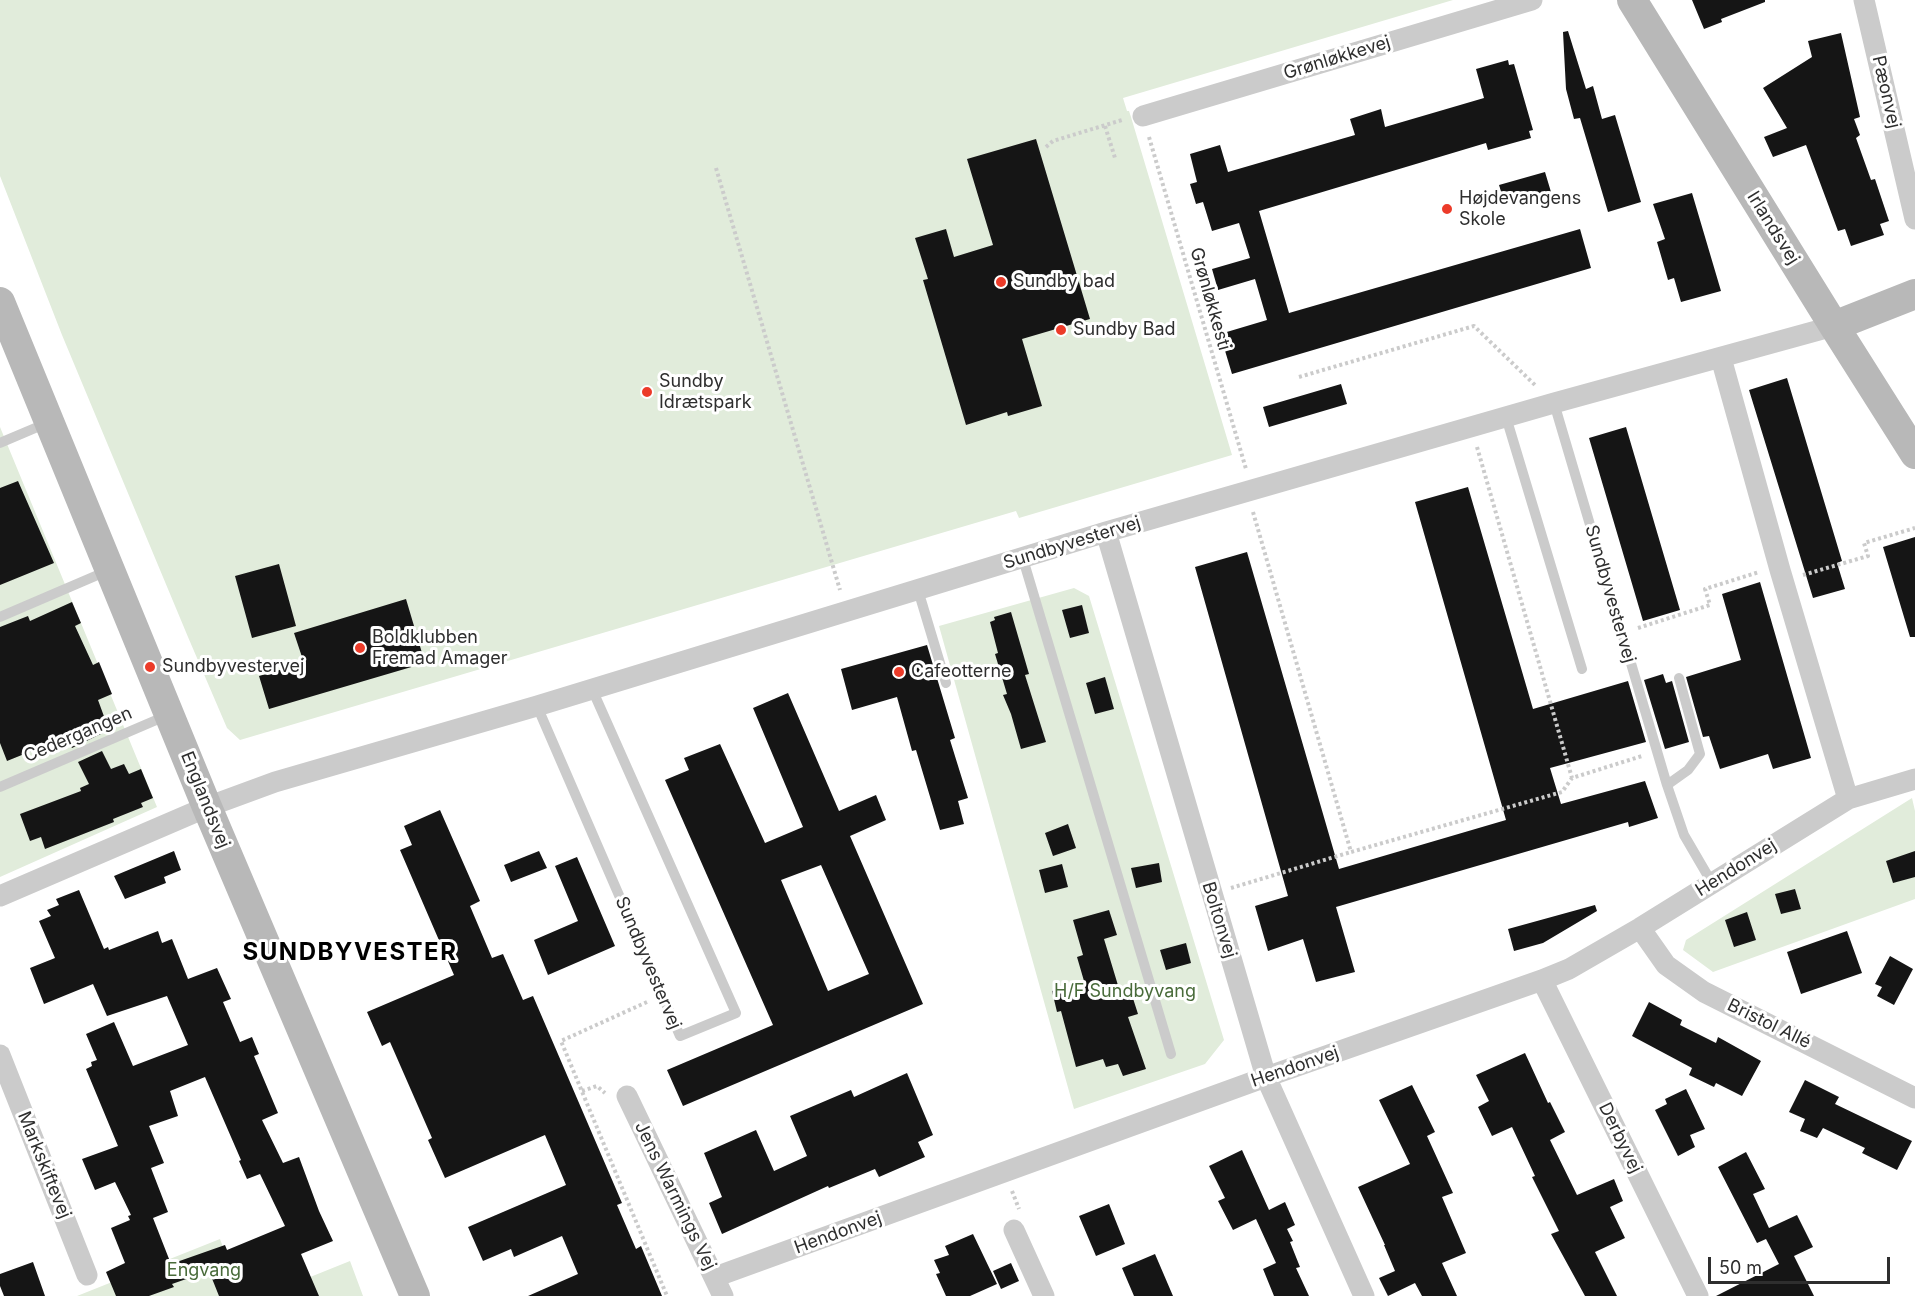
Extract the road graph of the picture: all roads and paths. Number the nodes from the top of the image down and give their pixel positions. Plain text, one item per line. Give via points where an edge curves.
1 (1532, 0) edge
2 (1632, 0) edge
3 (1864, 0) edge
4 (1143, 116) junction
5 (1105, 126) junction
6 (1046, 147) dead end
7 (1115, 158) dead end
8 (716, 168) dead end
9 (1915, 219) edge
10 (1915, 294) edge
11 (0, 302) edge
12 (1834, 326) junction
13 (1721, 358) junction
14 (1299, 377) dead end
15 (1554, 403) junction
16 (1506, 417) junction
17 (50, 422) junction
18 (1471, 427) junction
19 (0, 443) edge
20 (1915, 454) edge
21 (1250, 491) junction
22 (1915, 528) edge
23 (1106, 532) junction
24 (1023, 559) junction
25 (110, 570) junction
26 (1781, 572) junction
27 (918, 590) junction
28 (846, 611) junction
29 (0, 617) edge
30 (1621, 633) junction
31 (1582, 669) dead end
32 (1678, 678) dead end
33 (946, 683) dead end
34 (592, 689) junction
35 (537, 706) junction
36 (170, 714) junction
37 (1656, 752) junction
38 (1572, 778) junction
39 (1915, 778) edge
40 (1667, 785) junction
41 (0, 787) edge
42 (1848, 799) junction
43 (207, 807) junction
44 (1351, 852) junction
45 (1712, 883) junction
46 (1211, 894) junction
47 (0, 896) edge
48 (1640, 928) junction
49 (1542, 980) junction
50 (1171, 1054) dead end
51 (0, 1055) edge
52 (1266, 1077) junction
53 (627, 1096) dead end
54 (1915, 1098) edge
55 (1005, 1173) junction
56 (1014, 1230) joint
57 (87, 1275) dead end
58 (719, 1287) edge
59 (415, 1296) edge
60 (1044, 1296) edge
61 (1364, 1296) edge
62 (1698, 1296) edge

1 - 4 street, Grønløkkevej
2 - 12 street, Irlandsvej
3 - 9 street, Pæonvej
4 - 5 path
4 - 21 path, Grønløkkesti
5 - 6 path via 1053,141
5 - 7 path
8 - 28 path
10 - 12 street, Sundbyvestervej
11 - 17 street, Englandsvej
12 - 13 street, Sundbyvestervej
12 - 20 street, Irlandsvej
13 - 15 street, Sundbyvestervej
13 - 26 street
14 - 15 path via 1474,326
15 - 16 street, Sundbyvestervej
15 - 30 lane, Sundbyvestervej
16 - 18 street, Sundbyvestervej
16 - 31 lane
17 - 19 lane
17 - 25 street, Englandsvej
18 - 21 street, Sundbyvestervej
18 - 38 path
21 - 23 street, Sundbyvestervej
21 - 44 path, Grønløkkesti
22 - 26 path via 1864,543 1868,556
23 - 24 street, Sundbyvestervej
23 - 46 street, Boltonvej
24 - 27 street, Sundbyvestervej
24 - 50 lane
25 - 29 lane
25 - 36 street, Englandsvej
26 - 30 path via 1705,589 1710,605
26 - 42 street
27 - 28 street, Sundbyvestervej
27 - 33 lane
28 - 34 street, Sundbyvestervej
30 - 37 lane, Sundbyvestervej
32 - 40 lane via 1700,754 1688,770
34 - 35 street, Sundbyvestervej
34 - 35 lane, Sundbyvestervej via 736,1013 680,1036
35 - 43 street, Sundbyvestervej via 275,782
36 - 41 lane, Cedergangen
36 - 43 street, Englandsvej
37 - 38 path
37 - 40 lane, Sundbyvestervej
38 - 44 path via 1562,792
39 - 42 street, Hendonvej
40 - 45 lane, Sundbyvestervej via 1684,835
42 - 45 street, Hendonvej
43 - 47 street, Sundbyvestervej
43 - 59 street, Englandsvej
44 - 46 path
45 - 48 street, Hendonvej
46 - 52 street, Boltonvej
48 - 49 street, Hendonvej
48 - 54 street, Bristol Allé via 1666,965 1704,992
49 - 52 street, Hendonvej
49 - 62 street, Derbyvej
51 - 57 street, Markskiftevej
52 - 55 street, Hendonvej
52 - 61 street, Boltonvej
53 - 58 street, Jens Warmings Vej
55 - 56 path via 1023,1219
55 - 58 street, Hendonvej
56 - 60 street

